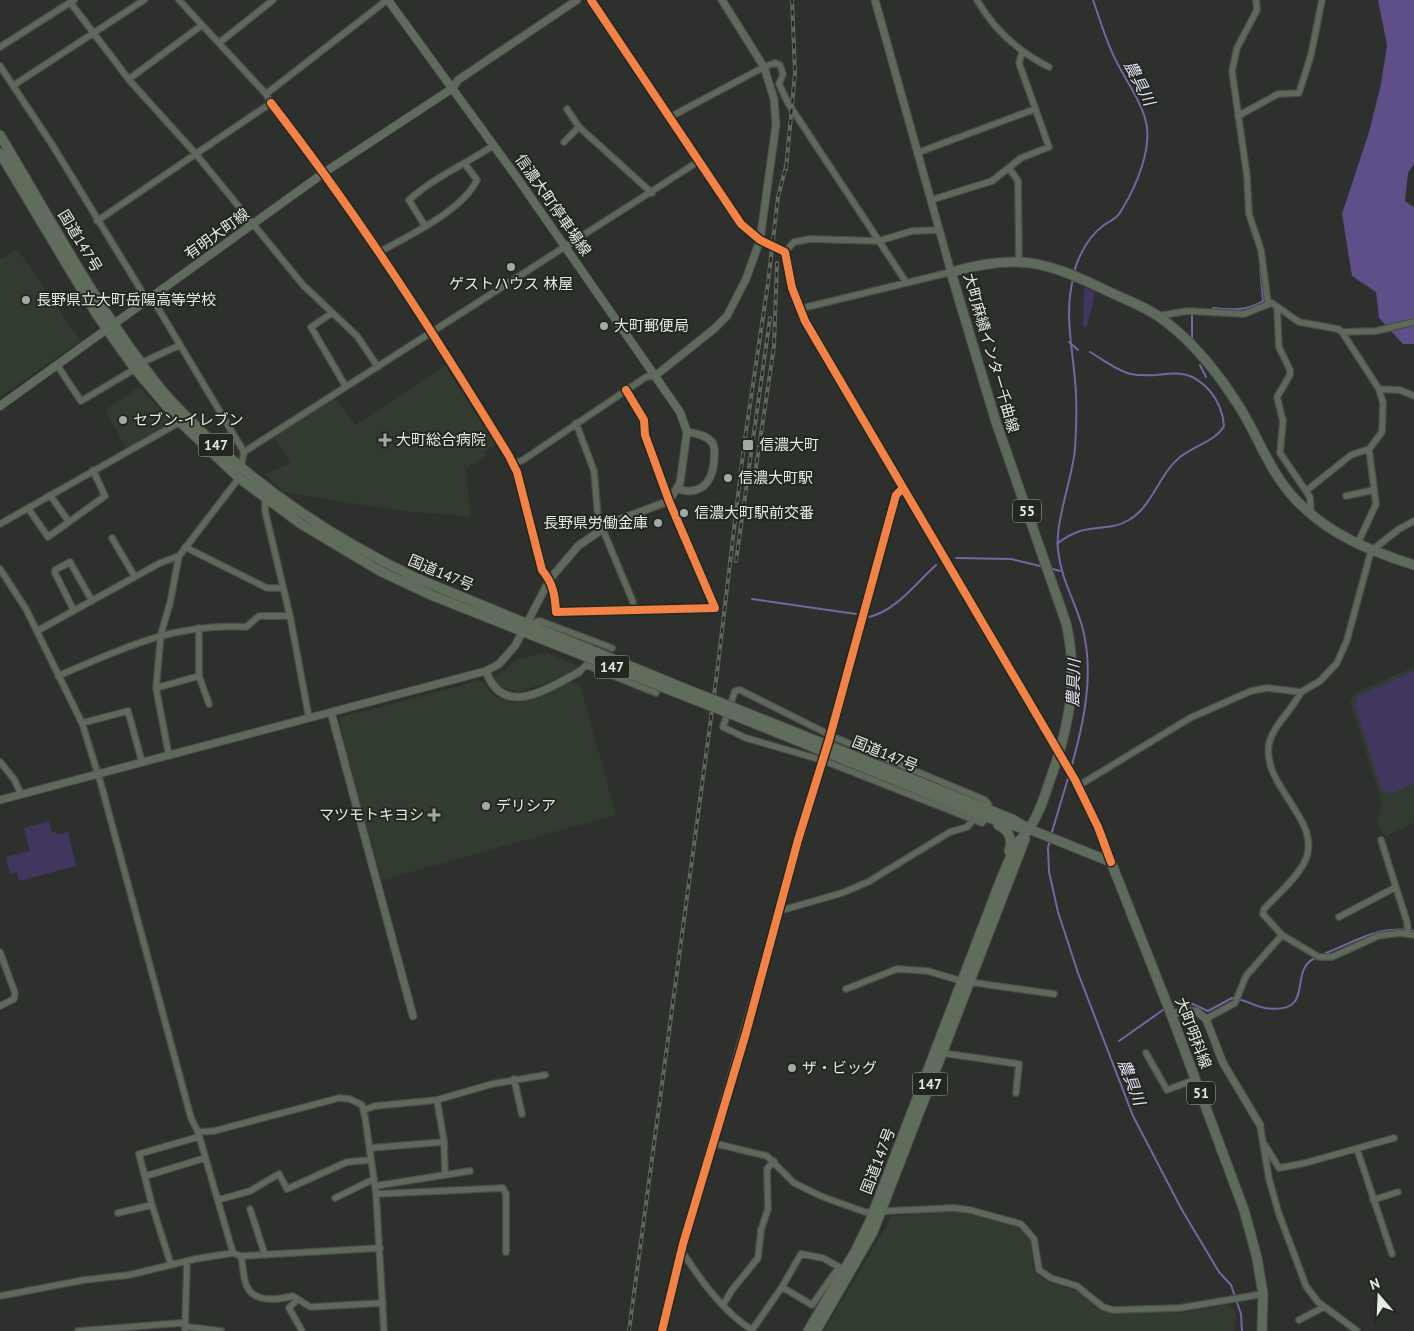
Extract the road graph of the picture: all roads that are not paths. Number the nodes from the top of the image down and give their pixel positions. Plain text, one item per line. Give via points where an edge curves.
1 (144, 0) edge
2 (179, 0) edge
3 (273, 0) edge
4 (388, 0) edge
5 (577, 0) edge
6 (591, 0) edge
7 (722, 0) edge
8 (875, 0) edge
9 (977, 0) edge
10 (1256, 0) edge
11 (1322, 0) edge
12 (72, 1) edge
13 (202, 24) junction
14 (93, 34) junction
15 (219, 43) junction
16 (0, 47) edge
17 (1022, 52) junction
18 (0, 66) edge
19 (764, 66) junction
20 (1049, 67) dead end
21 (128, 79) junction
22 (14, 85) junction
23 (453, 88) junction
24 (266, 94) junction
25 (270, 103) junction
26 (567, 109) dead end
27 (1035, 109) junction
28 (1238, 116) junction
29 (670, 117) junction
30 (579, 127) junction
31 (0, 135) edge
32 (564, 142) dead end
33 (494, 145) junction
34 (195, 153) junction
35 (918, 153) junction
36 (0, 154) edge
37 (699, 161) junction
38 (465, 164) junction
39 (1009, 168) junction
40 (325, 172) junction
41 (652, 193) junction
42 (931, 200) junction
43 (97, 221) junction
44 (253, 225) junction
45 (425, 226) junction
46 (939, 230) junction
47 (760, 240) junction
48 (879, 241) junction
49 (564, 246) junction
50 (785, 252) junction
51 (378, 253) junction
52 (1019, 262) junction
53 (951, 272) junction
54 (906, 282) junction
55 (149, 299) junction
56 (1268, 303) junction
57 (1277, 307) junction
58 (799, 309) junction
59 (332, 313) junction
60 (1158, 316) junction
61 (1414, 322) edge
62 (111, 327) junction
63 (433, 332) junction
64 (1342, 332) junction
65 (180, 345) junction
66 (57, 365) junction
67 (138, 366) junction
68 (378, 367) junction
69 (655, 376) junction
70 (346, 387) junction
71 (1379, 389) junction
72 (626, 390) junction
73 (1414, 396) edge
74 (0, 406) edge
75 (180, 422) junction
76 (576, 423) junction
77 (687, 432) junction
78 (1369, 449) junction
79 (244, 452) junction
80 (514, 464) junction
81 (93, 470) junction
82 (240, 473) junction
83 (903, 488) junction
84 (678, 489) junction
85 (1374, 490) junction
86 (1306, 491) junction
87 (266, 494) junction
88 (50, 495) junction
89 (1346, 496) dead end
90 (669, 501) junction
91 (28, 508) junction
92 (1310, 513) junction
93 (1414, 521) edge
94 (69, 522) junction
95 (0, 524) edge
96 (602, 529) junction
97 (112, 538) dead end
98 (1357, 545) junction
99 (185, 547) junction
100 (1371, 551) junction
101 (179, 556) junction
102 (1414, 565) edge
103 (0, 569) edge
104 (6, 577) junction
105 (135, 577) junction
106 (550, 579) junction
107 (0, 580) edge
108 (283, 588) junction
109 (92, 602) junction
110 (74, 611) junction
111 (634, 611) junction
112 (290, 616) junction
113 (199, 628) junction
114 (526, 628) junction
115 (37, 631) junction
116 (161, 634) junction
117 (612, 648) dead end
118 (486, 671) junction
119 (579, 672) joint
120 (58, 676) junction
121 (199, 676) junction
122 (156, 688) junction
123 (1301, 692) junction
124 (656, 693) dead end
125 (209, 704) dead end
126 (330, 712) junction
127 (309, 718) junction
128 (82, 723) junction
129 (829, 737) junction
130 (169, 756) junction
131 (1061, 756) junction
132 (823, 759) junction
133 (0, 762) edge
134 (142, 762) junction
135 (98, 774) junction
136 (1078, 786) junction
137 (21, 794) junction
138 (0, 800) edge
139 (987, 814) junction
140 (974, 819) junction
141 (1029, 829) junction
142 (1381, 840) dead end
143 (1111, 862) junction
144 (1001, 879) junction
145 (1396, 887) junction
146 (779, 911) junction
147 (1339, 917) dead end
148 (1411, 934) edge
149 (1282, 935) junction
150 (0, 952) edge
151 (965, 981) junction
152 (846, 989) dead end
153 (1054, 994) dead end
154 (0, 1006) edge
155 (1172, 1014) junction
156 (413, 1016) dead end
157 (1206, 1019) junction
158 (1146, 1052) dead end
159 (942, 1053) junction
160 (545, 1075) dead end
161 (1196, 1078) junction
162 (514, 1079) junction
163 (1016, 1093) dead end
164 (437, 1100) junction
165 (364, 1110) junction
166 (522, 1114) dead end
167 (1260, 1125) joint
168 (198, 1134) junction
169 (1394, 1138) dead end
170 (444, 1142) junction
171 (713, 1143) junction
172 (1265, 1145) junction
173 (370, 1148) junction
174 (1356, 1149) junction
175 (205, 1158) junction
176 (372, 1160) junction
177 (774, 1161) junction
178 (470, 1171) dead end
179 (445, 1174) junction
180 (146, 1176) junction
181 (374, 1179) junction
182 (375, 1186) junction
183 (1398, 1192) dead end
184 (376, 1194) junction
185 (335, 1198) dead end
186 (218, 1200) junction
187 (1373, 1200) junction
188 (152, 1205) junction
189 (250, 1209) dead end
190 (118, 1213) dead end
191 (878, 1213) junction
192 (380, 1248) junction
193 (681, 1250) junction
194 (506, 1252) dead end
195 (233, 1253) junction
196 (1392, 1254) dead end
197 (265, 1255) junction
198 (241, 1256) junction
199 (188, 1261) junction
200 (171, 1265) junction
201 (782, 1287) junction
202 (1263, 1294) junction
203 (0, 1296) edge
204 (297, 1300) junction
205 (383, 1303) junction
206 (723, 1305) junction
207 (1324, 1307) junction
208 (1298, 1320) dead end
209 (185, 1328) edge
210 (121, 1329) edge
211 (78, 1331) edge
212 (221, 1331) edge
213 (302, 1331) edge
214 (384, 1331) edge
215 (662, 1331) edge
216 (808, 1331) edge
217 (816, 1331) edge
218 (1262, 1331) edge
219 (1357, 1331) edge

1 - 14 street
2 - 13 street
3 - 15 street
4 - 23 main road, 信濃大町停車場線
4 - 24 street
5 - 23 street via 458,80
6 - 29 street
7 - 19 street
8 - 35 street
9 - 17 street via 986,15
10 - 28 street via 1256,10 1236,48 1232,63
11 - 28 street via 1311,55 1299,93 1278,94
12 - 14 street
12 - 16 street
13 - 15 street
13 - 21 street
14 - 21 street
14 - 22 street
15 - 24 street
17 - 20 street
17 - 27 street via 1019,63
18 - 22 street
19 - 29 street
19 - 47 street via 774,99 776,126
19 - 48 street via 780,65 783,74 780,90
21 - 34 street
22 - 43 street
23 - 33 main road, 信濃大町停車場線
23 - 40 main road, 有明大町線
24 - 25 street
25 - 34 street
25 - 40 street
26 - 30 street
27 - 35 street
27 - 39 street via 1049,148 1021,158
28 - 56 street via 1249,214 1261,250
29 - 37 street
30 - 32 street
30 - 41 street
31 - 62 highway, 国道147号 / 147
33 - 38 street
33 - 49 main road, 信濃大町停車場線
34 - 43 street
34 - 44 street
35 - 42 street
36 - 62 highway, 国道147号 / 147
37 - 41 street
37 - 47 street via 741,224
38 - 45 street via 477,180 472,190
38 - 45 street via 426,184 409,200
39 - 42 street via 981,186
39 - 52 street via 1018,181
40 - 44 main road, 有明大町線
40 - 51 street
41 - 49 street
42 - 46 street
43 - 55 street
44 - 55 main road, 有明大町線
44 - 59 street via 302,285
45 - 51 street
46 - 48 street via 912,230
46 - 53 street
47 - 50 street
47 - 69 street via 746,279 726,316
48 - 50 street via 810,240 794,242
48 - 54 street
49 - 63 street
49 - 69 main road, 信濃大町停車場線
50 - 58 street
51 - 63 street
52 - 53 main road, 大町麻績インター千曲線 via 991,263
52 - 60 main road, 大町麻績インター千曲線 via 1065,272
53 - 54 street
53 - 131 main road, 大町麻績インター千曲線 / 55 via 996,422 1070,638 1072,695
54 - 58 street
55 - 62 main road, 有明大町線
55 - 65 street via 156,303
56 - 57 street
56 - 60 street via 1244,314 1186,311
57 - 64 street via 1299,322
57 - 86 street via 1279,348 1290,370 1277,397 1284,426 1280,454
58 - 83 street
59 - 68 street via 357,336
59 - 70 street via 311,328
60 - 92 main road, 大町麻績インター千曲線 via 1222,380 1245,415 1277,476
61 - 64 street via 1376,331
62 - 66 main road, 有明大町線
62 - 67 highway, 国道147号 / 147
63 - 68 street
63 - 80 street
64 - 71 street
65 - 67 street
65 - 79 street
66 - 67 street via 81,401
66 - 74 main road, 有明大町線
67 - 75 highway, 国道147号 / 147
67 - 82 highway, 国道147号 / 147
68 - 70 street
69 - 72 street via 646,377
69 - 77 main road, 信濃大町停車場線 via 680,412
70 - 79 street
71 - 73 street via 1400,390
71 - 78 street via 1382,432
72 - 76 street
72 - 90 street via 644,420 645,436
75 - 81 street
75 - 82 highway, 国道147号 / 147
76 - 80 street
76 - 96 street via 592,463 596,510
77 - 84 street
77 - 84 street via 710,440 715,450 714,464 709,482 702,489 687,492
78 - 85 street
78 - 86 street via 1351,454
79 - 82 street
80 - 106 street via 542,570
81 - 88 street
81 - 94 street via 105,496
82 - 87 highway, 国道147号 / 147
82 - 99 street
83 - 129 street via 896,495
83 - 131 street
84 - 90 street
85 - 89 street
85 - 98 street via 1375,509
86 - 92 street via 1312,502
87 - 108 street via 265,511
87 - 114 highway, 国道147号 / 147 via 375,559
88 - 91 street
88 - 94 street
90 - 96 street
90 - 111 street via 714,608
91 - 94 street via 48,537
91 - 95 street
92 - 98 main road, 大町麻績インター千曲線
93 - 100 street
96 - 106 street via 578,546
96 - 111 street
97 - 105 street
98 - 100 main road, 大町麻績インター千曲線
99 - 101 street
99 - 108 street via 267,588
100 - 102 main road, 大町麻績インター千曲線
100 - 123 street via 1347,640 1337,663 1320,680
101 - 105 street
101 - 116 street
103 - 104 street
104 - 107 street
104 - 115 street
105 - 109 street
106 - 111 street via 555,592 556,612
106 - 114 street
108 - 112 street
109 - 110 street
109 - 110 street via 70,562 62,566 54,573
110 - 115 street
112 - 113 street via 259,616 246,627
112 - 127 street
113 - 116 street
113 - 121 street
114 - 117 street via 540,621
114 - 118 street via 507,657
114 - 139 highway, 国道147号 / 147, bridge
115 - 120 street
116 - 120 street
116 - 122 street
118 - 119 street via 495,690 510,698 532,694
118 - 126 street
119 - 124 street via 586,665
120 - 128 street
121 - 122 street
121 - 125 street
122 - 130 street
123 - 136 street via 1267,688 1251,691 1190,718
123 - 149 street via 1272,735 1268,752 1278,784 1299,816 1308,840 1304,863 1264,909 1266,920
126 - 127 street
126 - 156 street
127 - 130 street
128 - 134 street via 128,711
128 - 135 street
129 - 132 street via 735,690 723,727 746,738
129 - 139 street via 985,800 989,805
130 - 134 street
131 - 136 street
131 - 141 main road, 大町麻績インター千曲線 / 55 via 1041,809
132 - 140 street
132 - 146 street
133 - 137 street
134 - 135 street
135 - 137 street
135 - 168 street
136 - 143 street
137 - 138 street
139 - 140 street via 982,823
139 - 141 highway, 国道147号 / 147
139 - 144 highway, 147 via 1005,828 1011,844 1000,873
140 - 146 street via 967,827 950,832 868,882
141 - 143 main road
141 - 144 highway, 国道147号 / 147 via 1015,846
141 - 151 highway, 国道147号 / 147
142 - 145 street
143 - 155 main road, 大町明科線 / 51
144 - 151 highway, 国道147号 / 147
145 - 147 street
145 - 148 street
146 - 171 street
148 - 149 street via 1378,936 1326,958 1312,955
149 - 157 street via 1246,976 1234,1003
150 - 154 street via 15,993 14,998
151 - 152 street via 928,971 897,969
151 - 153 street
151 - 159 highway, 国道147号 / 147
151 - 191 highway, 国道147号 / 147
155 - 157 street via 1196,1011
155 - 161 main road, 大町明科線 / 51
157 - 167 street via 1220,1058
158 - 161 street via 1167,1090
159 - 163 street via 1019,1064
159 - 191 highway, 国道147号 / 147
160 - 162 street
161 - 202 main road, 大町明科線 / 51 via 1244,1210
162 - 164 street
162 - 166 street
164 - 165 street
164 - 170 street
165 - 168 street via 358,1101 339,1098
165 - 173 street
167 - 172 street
168 - 175 street
168 - 180 street via 139,1154
169 - 174 street
170 - 173 street
170 - 179 street
171 - 177 street via 764,1155
171 - 193 street
172 - 174 street via 1279,1168
172 - 207 street via 1269,1179 1296,1260 1308,1291
173 - 176 street
174 - 187 street
175 - 180 street
175 - 186 street
176 - 181 street
176 - 186 street via 347,1162 287,1189 279,1174 250,1191
177 - 191 street via 790,1180 808,1190 848,1206
177 - 206 street via 767,1169 768,1209 761,1230 758,1258
178 - 179 street
179 - 182 street
180 - 188 street
181 - 182 street
181 - 185 street
182 - 184 street
183 - 187 street
184 - 192 street
184 - 194 street via 504,1188
186 - 195 street
187 - 196 street
188 - 190 street
188 - 200 street
189 - 197 street
191 - 202 street via 961,1209 1021,1224 1034,1239 1039,1270 1060,1282 1077,1286 1107,1309 1180,1308
191 - 216 highway, 国道147号 / 147
191 - 217 highway, 国道147号 / 147 via 864,1250
192 - 197 street
192 - 205 street
193 - 206 street via 702,1282
193 - 215 street
195 - 198 street
195 - 199 street
197 - 198 street
198 - 204 street via 245,1280 253,1293 274,1301 293,1296
199 - 200 street
199 - 209 street
200 - 203 street
201 - 201 street via 802,1254 823,1258 839,1267 812,1305
201 - 206 street via 752,1330
202 - 218 main road, 大町明科線 / 51
204 - 205 street via 310,1307
204 - 213 street via 289,1308
205 - 214 street
207 - 208 street
207 - 219 street
209 - 210 street via 181,1323
209 - 212 street
210 - 211 street

